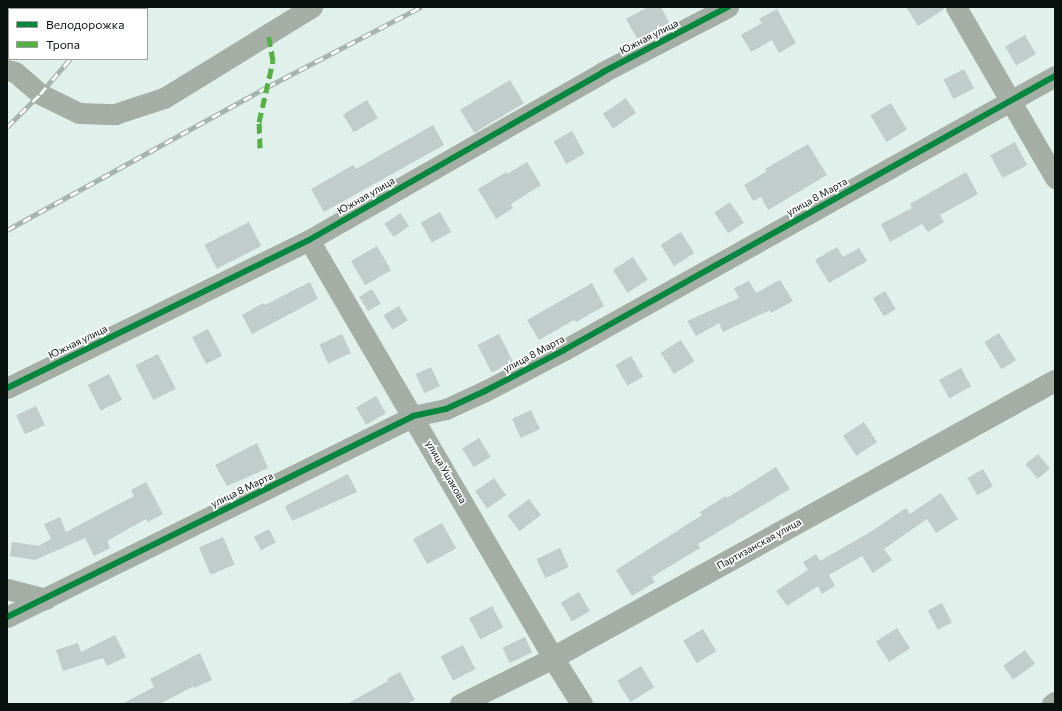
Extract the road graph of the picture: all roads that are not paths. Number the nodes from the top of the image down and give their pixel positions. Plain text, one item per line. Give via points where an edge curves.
1 (312, 7) edge
2 (728, 7) edge
3 (956, 7) edge
4 (7, 70) edge
5 (1055, 76) edge
6 (1011, 101) junction
7 (1055, 178) edge
8 (309, 240) junction
9 (1055, 381) edge
10 (7, 388) edge
11 (413, 416) junction
12 (7, 589) edge
13 (46, 599) junction
14 (7, 617) edge
15 (553, 658) junction
16 (1055, 702) edge
17 (460, 704) edge
18 (582, 704) edge
19 (1052, 704) edge

1 - 4 street via 164,98 116,114 79,113 40,94 15,72
2 - 8 street, Южная улица via 603,72
3 - 6 street
5 - 6 street, улица 8 Марта
6 - 7 street
6 - 11 street, улица 8 Марта via 557,354 446,409
8 - 10 street, Южная улица
8 - 11 street, улица Ушакова
9 - 15 street, Партизанская улица
11 - 13 street, улица 8 Марта
11 - 15 street, улица Ушакова
12 - 13 street
13 - 14 street, улица 8 Марта
15 - 17 street, Партизанская улица
15 - 18 street, улица Ушакова
16 - 19 street

